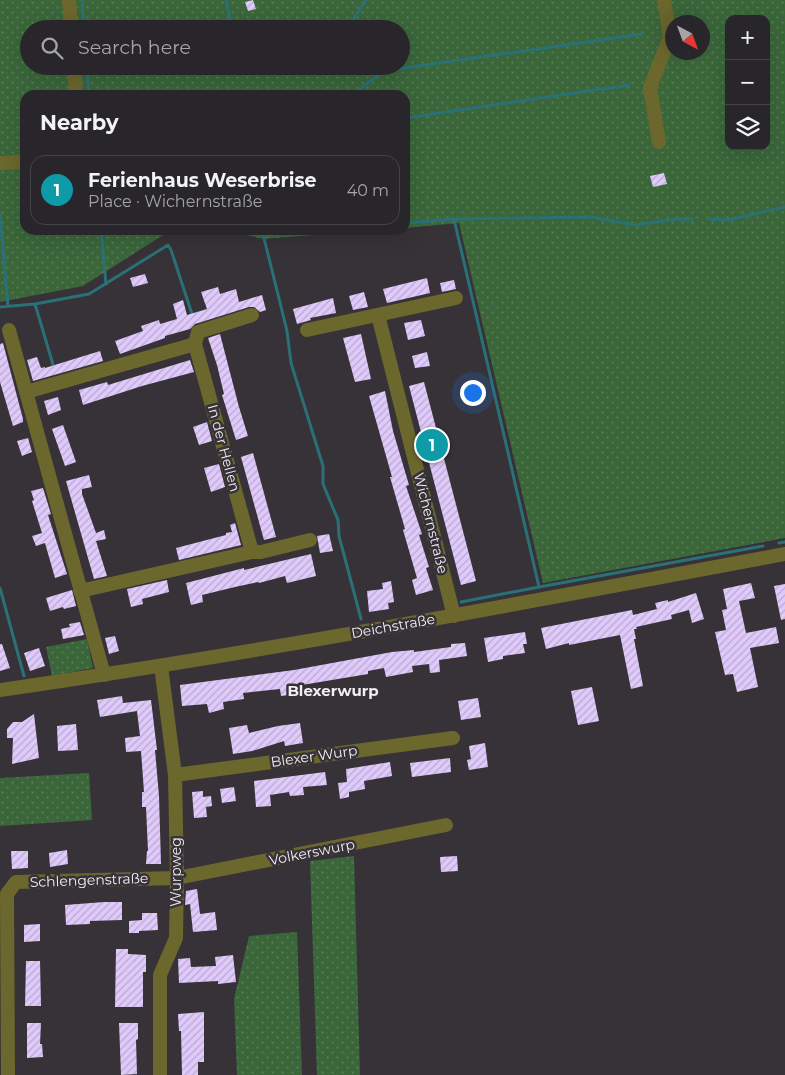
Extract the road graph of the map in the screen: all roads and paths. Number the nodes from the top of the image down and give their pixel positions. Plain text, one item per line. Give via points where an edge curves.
1 (69, 0) edge
2 (664, 0) edge
3 (70, 20) edge
4 (75, 75) edge
5 (76, 90) edge
6 (659, 142) dead end
7 (20, 162) edge
8 (1, 163) edge
9 (456, 298) dead end
10 (252, 315) dead end
11 (378, 315) junction
12 (9, 330) dead end
13 (307, 330) dead end
14 (195, 344) junction
15 (26, 392) junction
16 (310, 540) dead end
17 (252, 552) junction
18 (785, 554) edge
19 (80, 591) junction
20 (454, 616) junction
21 (161, 666) junction
22 (104, 675) junction
23 (0, 690) edge
24 (453, 738) dead end
25 (175, 775) junction
26 (446, 826) dead end
27 (177, 878) junction
28 (8, 1075) edge
29 (160, 1075) edge

1 - 3 street
2 - 6 street via 670,36 650,88
4 - 5 street
7 - 8 street
9 - 11 street
10 - 14 street via 198,332
11 - 13 street
11 - 20 street, Wichernstraße
12 - 15 street
14 - 15 street
14 - 17 street, In der Hellen
15 - 19 street
16 - 17 street
17 - 19 street
18 - 20 street, Deichstraße
19 - 22 street
20 - 21 street, Deichstraße
21 - 22 street, Deichstraße
21 - 25 street, Wurpweg
22 - 23 street, Deichstraße
24 - 25 street, Blexer Wurp
25 - 27 street, Wurpweg
26 - 27 street, Volkerswurp
27 - 28 street, Schlengenstraße via 16,882 7,894
27 - 29 street, Wurpweg via 176,938 160,976

